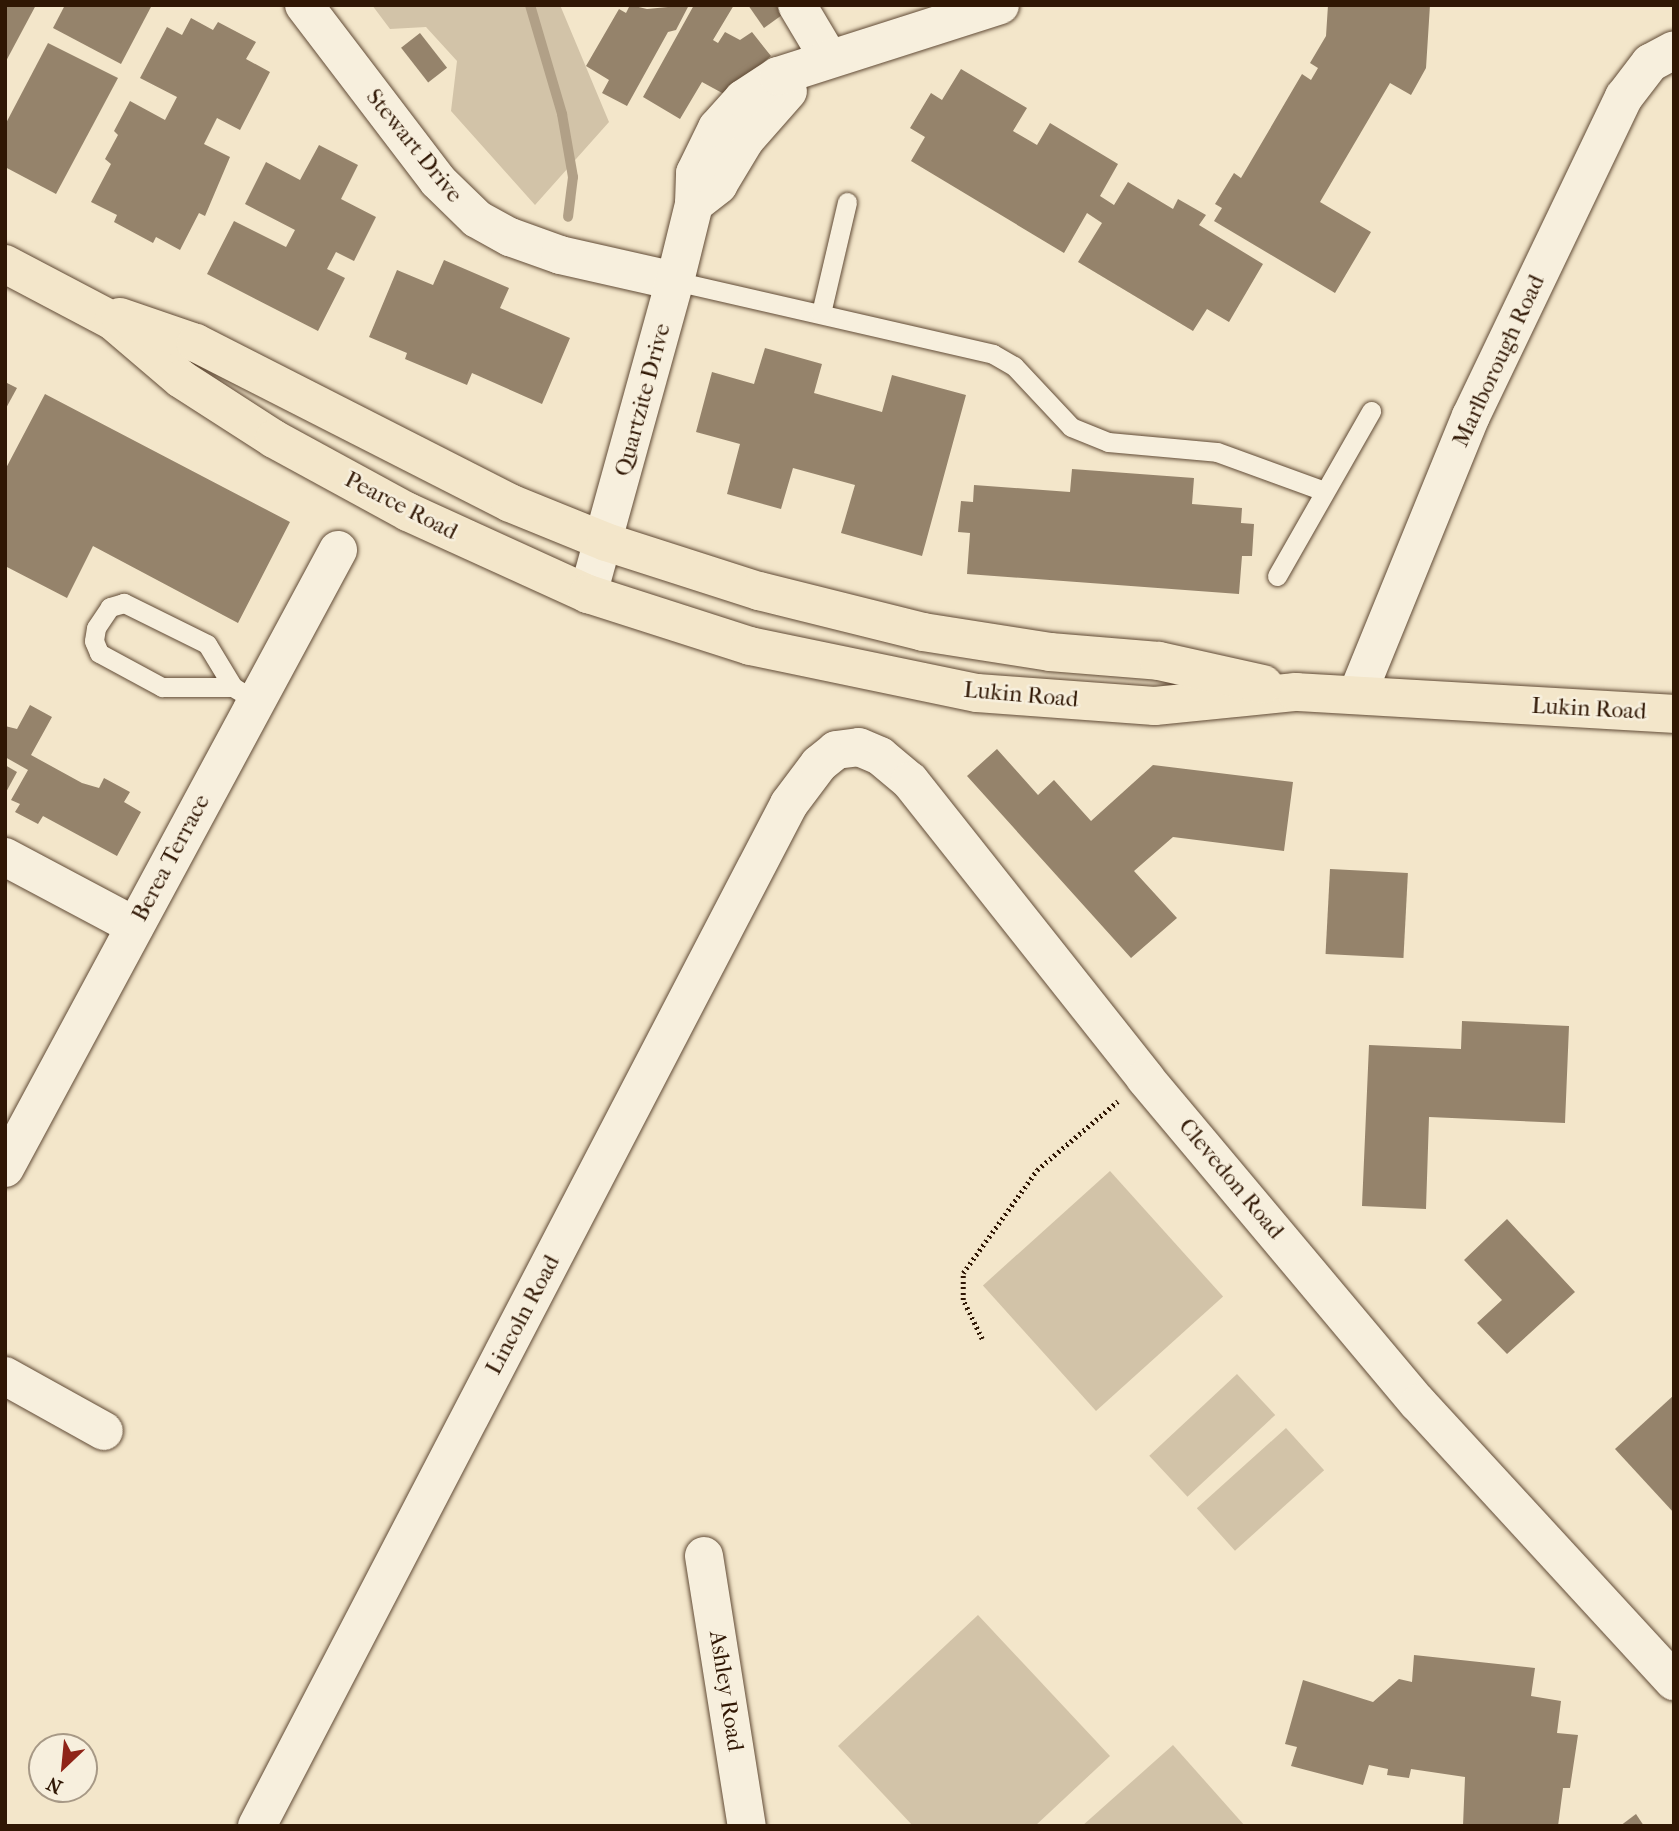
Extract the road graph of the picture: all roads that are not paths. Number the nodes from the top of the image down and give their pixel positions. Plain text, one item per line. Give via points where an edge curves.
1 (304, 5) edge
2 (797, 5) edge
3 (1000, 5) edge
4 (1674, 50) edge
5 (820, 60) junction
6 (847, 202) dead end
7 (5, 264) edge
8 (675, 281) junction
9 (84, 305) junction
10 (821, 313) junction
11 (1371, 411) dead end
12 (1324, 491) junction
13 (606, 542) junction
14 (338, 550) dead end
15 (1277, 576) dead end
16 (759, 591) joint
17 (588, 594) junction
18 (750, 646) joint
19 (1296, 692) junction
20 (244, 694) junction
21 (1357, 695) junction
22 (1674, 714) edge
23 (789, 804) joint
24 (5, 857) edge
25 (135, 926) junction
26 (5, 1168) edge
27 (5, 1376) edge
28 (104, 1431) dead end
29 (704, 1556) dead end
30 (1674, 1681) edge
31 (257, 1826) edge
32 (747, 1826) edge

1 - 8 street, Stewart Drive via 438,181 477,219 560,255
2 - 5 street
3 - 5 street, Quartzite Drive
4 - 21 street, Marlborough Road via 1650,63 1624,97 1471,416
5 - 8 street, Quartzite Drive via 758,88 717,128 695,173 694,204
6 - 10 lane
7 - 9 main road, Pearce Road
8 - 10 lane
8 - 13 street, Quartzite Drive
9 - 13 main road, Pearce Road via 196,343 510,503
9 - 17 main road, Pearce Road via 113,321 181,379 274,439 408,512
10 - 12 lane via 993,354 1014,366 1071,428 1108,442 1217,452
11 - 12 lane
12 - 15 lane
13 - 16 main road, Pearce Road
13 - 17 street, Quartzite Drive
14 - 20 street, Berea Terrace
16 - 19 main road, Lukin Road via 923,632 1050,652 1159,661
17 - 18 main road, Pearce Road
18 - 19 main road, Lukin Road via 977,694 1155,706
19 - 21 main road, Lukin Road
20 - 20 lane via 162,687 99,653 93,641 96,628 110,607 124,603 207,644
20 - 25 street, Berea Terrace
21 - 22 main road, Lukin Road
23 - 30 street, Clevedon Road via 819,764 836,750 859,747 880,756 909,780 1145,1078 1418,1403
23 - 31 street, Lincoln Road
24 - 25 street
25 - 26 street, Berea Terrace
27 - 28 street
29 - 32 street, Ashley Road

